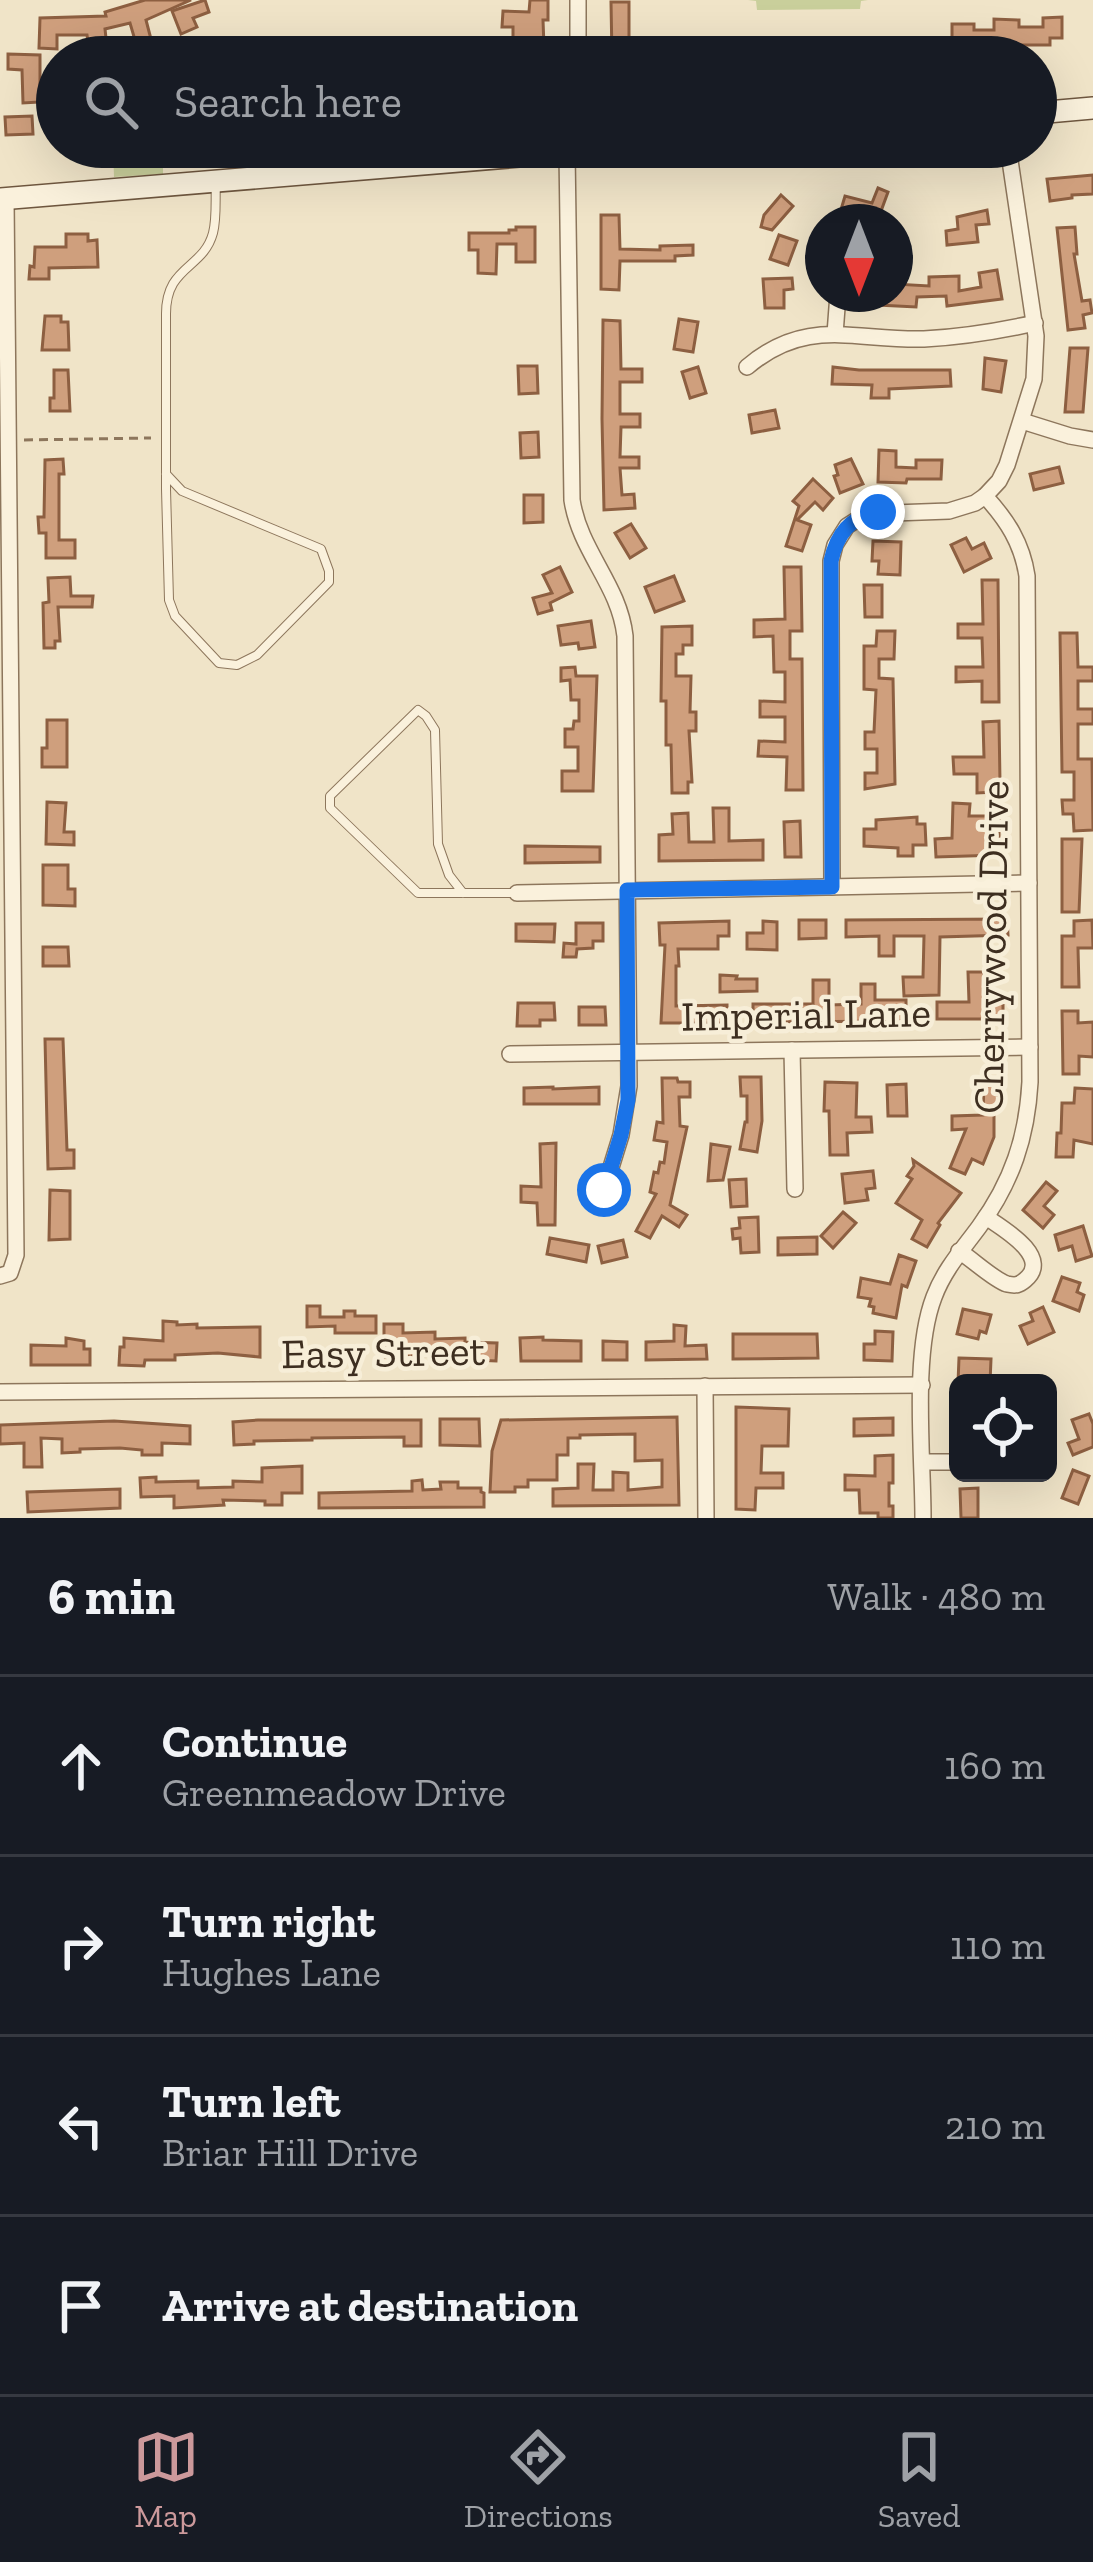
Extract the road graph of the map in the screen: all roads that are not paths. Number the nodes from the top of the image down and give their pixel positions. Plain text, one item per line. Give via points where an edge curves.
1 (578, 0) edge
2 (578, 36) edge
3 (1093, 108) edge
4 (1057, 111) edge
5 (373, 168) edge
6 (575, 168) edge
7 (1011, 168) edge
8 (216, 182) junction
9 (3, 199) edge
10 (837, 312) edge
11 (1035, 323) junction
12 (835, 334) junction
13 (747, 367) dead end
14 (5, 409) edge
15 (1022, 421) junction
16 (1093, 440) edge
17 (166, 474) junction
18 (986, 496) junction
19 (5, 579) edge
20 (6, 754) edge
21 (1029, 883) junction
22 (832, 887) junction
23 (627, 890) junction
24 (517, 892) joint
25 (463, 893) junction
26 (7, 928) edge
27 (1030, 1047) junction
28 (792, 1050) junction
29 (628, 1052) junction
30 (510, 1054) dead end
31 (8, 1102) edge
32 (795, 1189) dead end
33 (604, 1190) dead end
34 (986, 1217) junction
35 (959, 1251) junction
36 (5, 1274) edge
37 (922, 1385) junction
38 (705, 1386) junction
39 (0, 1393) edge
40 (923, 1462) junction
41 (949, 1462) edge
42 (706, 1518) edge
43 (923, 1518) edge

1 - 2 street
3 - 4 main road
5 - 8 main road
6 - 23 street via 572,500 580,535 623,622
7 - 11 street
8 - 9 main road
8 - 17 lane via 214,232 166,298
9 - 14 street
10 - 12 street
11 - 12 street via 941,338
11 - 15 street via 1037,366
12 - 13 street via 796,337
14 - 19 street
15 - 16 street
15 - 18 street
17 - 17 lane via 169,600 219,663 237,665 257,656 329,582 326,560 321,549 193,496
18 - 21 street, Cherrywood Drive via 1016,537 1027,576
18 - 22 street via 949,511 866,514 835,545
19 - 20 street
20 - 26 street
21 - 22 street
21 - 27 street, Cherrywood Drive
22 - 23 street
23 - 24 street
23 - 29 street
24 - 25 lane
25 - 25 lane via 438,844 435,730 418,710 329,804 418,893
26 - 31 street
27 - 28 street, Imperial Lane
27 - 34 street, Cherrywood Drive via 1020,1152
28 - 29 street, Imperial Lane
28 - 32 street
29 - 30 street, Imperial Lane
29 - 33 street via 628,1100
31 - 36 street via 16,1255
34 - 35 street, Cherrywood Drive
34 - 35 street via 1029,1251 1029,1276 1008,1284
35 - 37 street, Cherrywood Drive via 931,1304
37 - 38 street, Easy Street
37 - 40 street, Cherrywood Drive
38 - 39 street, Easy Street
38 - 42 street
40 - 41 street
40 - 43 street, Cherrywood Drive

